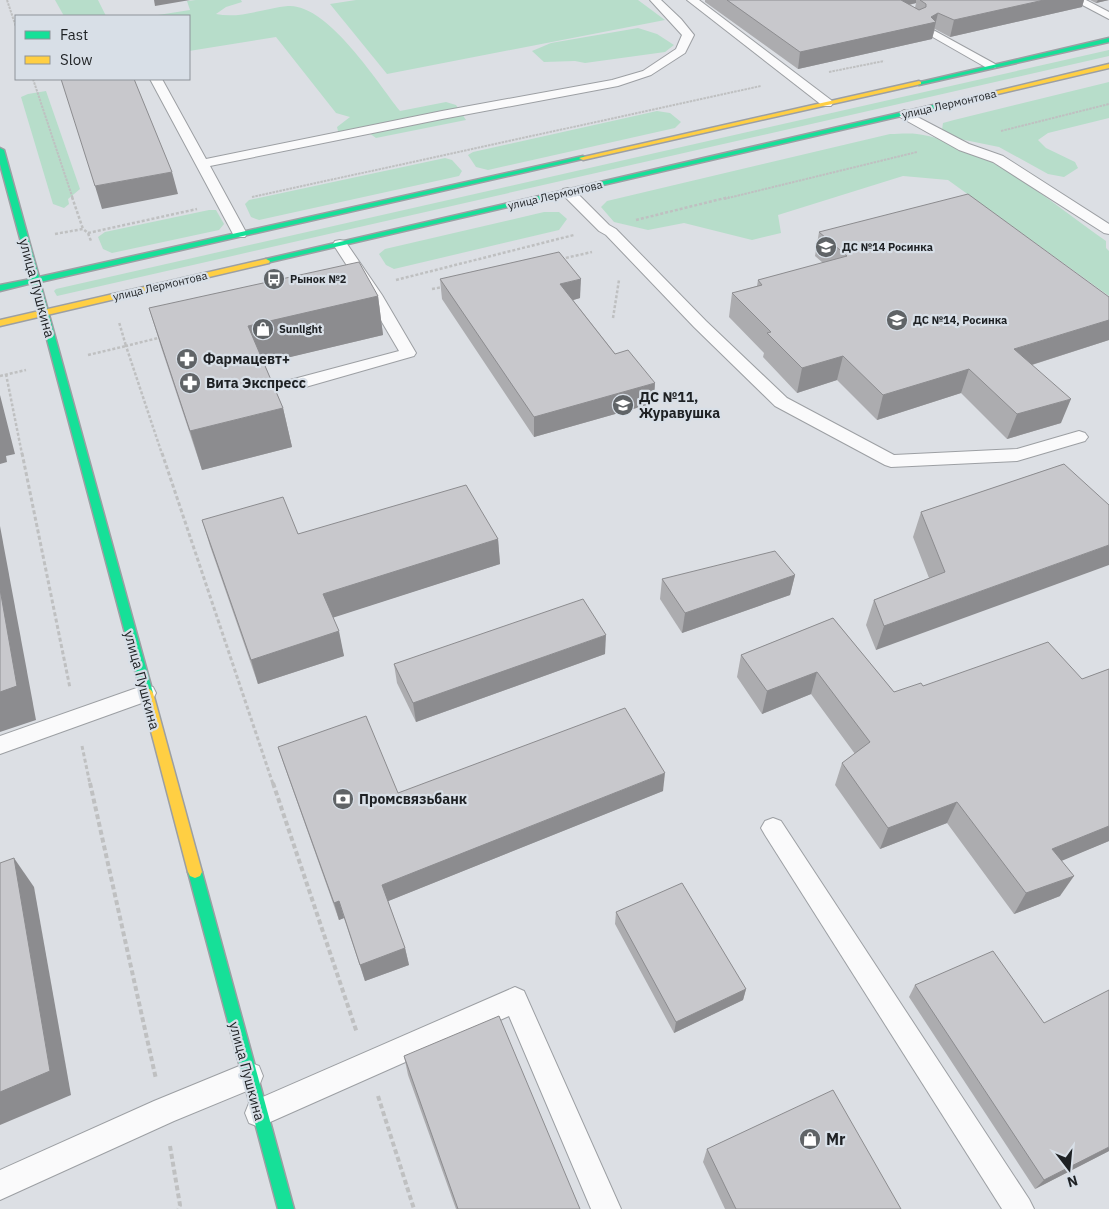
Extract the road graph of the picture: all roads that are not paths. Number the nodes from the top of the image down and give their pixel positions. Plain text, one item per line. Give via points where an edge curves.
1 (655, 0) edge
2 (692, 0) edge
3 (1078, 0) edge
4 (1109, 16) edge
5 (936, 34) edge
6 (1109, 40) edge
7 (992, 66) junction
8 (1109, 66) edge
9 (157, 80) edge
10 (827, 102) junction
11 (904, 114) junction
12 (0, 150) edge
13 (202, 164) junction
14 (568, 192) junction
15 (1109, 230) edge
16 (240, 234) junction
17 (340, 244) junction
18 (34, 280) junction
19 (0, 288) edge
20 (43, 313) junction
21 (0, 323) edge
22 (296, 384) dead end
23 (1079, 437) dead end
24 (145, 693) junction
25 (0, 745) edge
26 (773, 828) dead end
27 (249, 1076) junction
28 (259, 1113) junction
29 (0, 1185) edge
30 (286, 1209) edge
31 (606, 1209) edge
32 (1019, 1209) edge

1 - 13 lane via 688,35 681,51 647,74
2 - 10 lane
3 - 4 lane
5 - 7 lane
6 - 7 main road
7 - 10 main road
8 - 11 main road, улица Лермонтова
9 - 13 lane
10 - 16 main road
11 - 14 main road, улица Лермонтова
11 - 15 lane via 956,142 998,159
12 - 18 main road, улица Пушкина
13 - 16 lane
14 - 17 main road, улица Лермонтова
14 - 23 lane via 781,402 891,461 1018,455
16 - 18 main road
17 - 20 main road, улица Лермонтова
17 - 22 lane via 408,353
18 - 19 main road
18 - 20 main road, улица Пушкина
20 - 21 main road, улица Лермонтова
20 - 24 main road, улица Пушкина
24 - 25 lane
24 - 27 main road, улица Пушкина
26 - 32 lane
27 - 28 main road, улица Пушкина
27 - 29 lane
28 - 30 main road, улица Пушкина
28 - 31 lane via 515,1000

